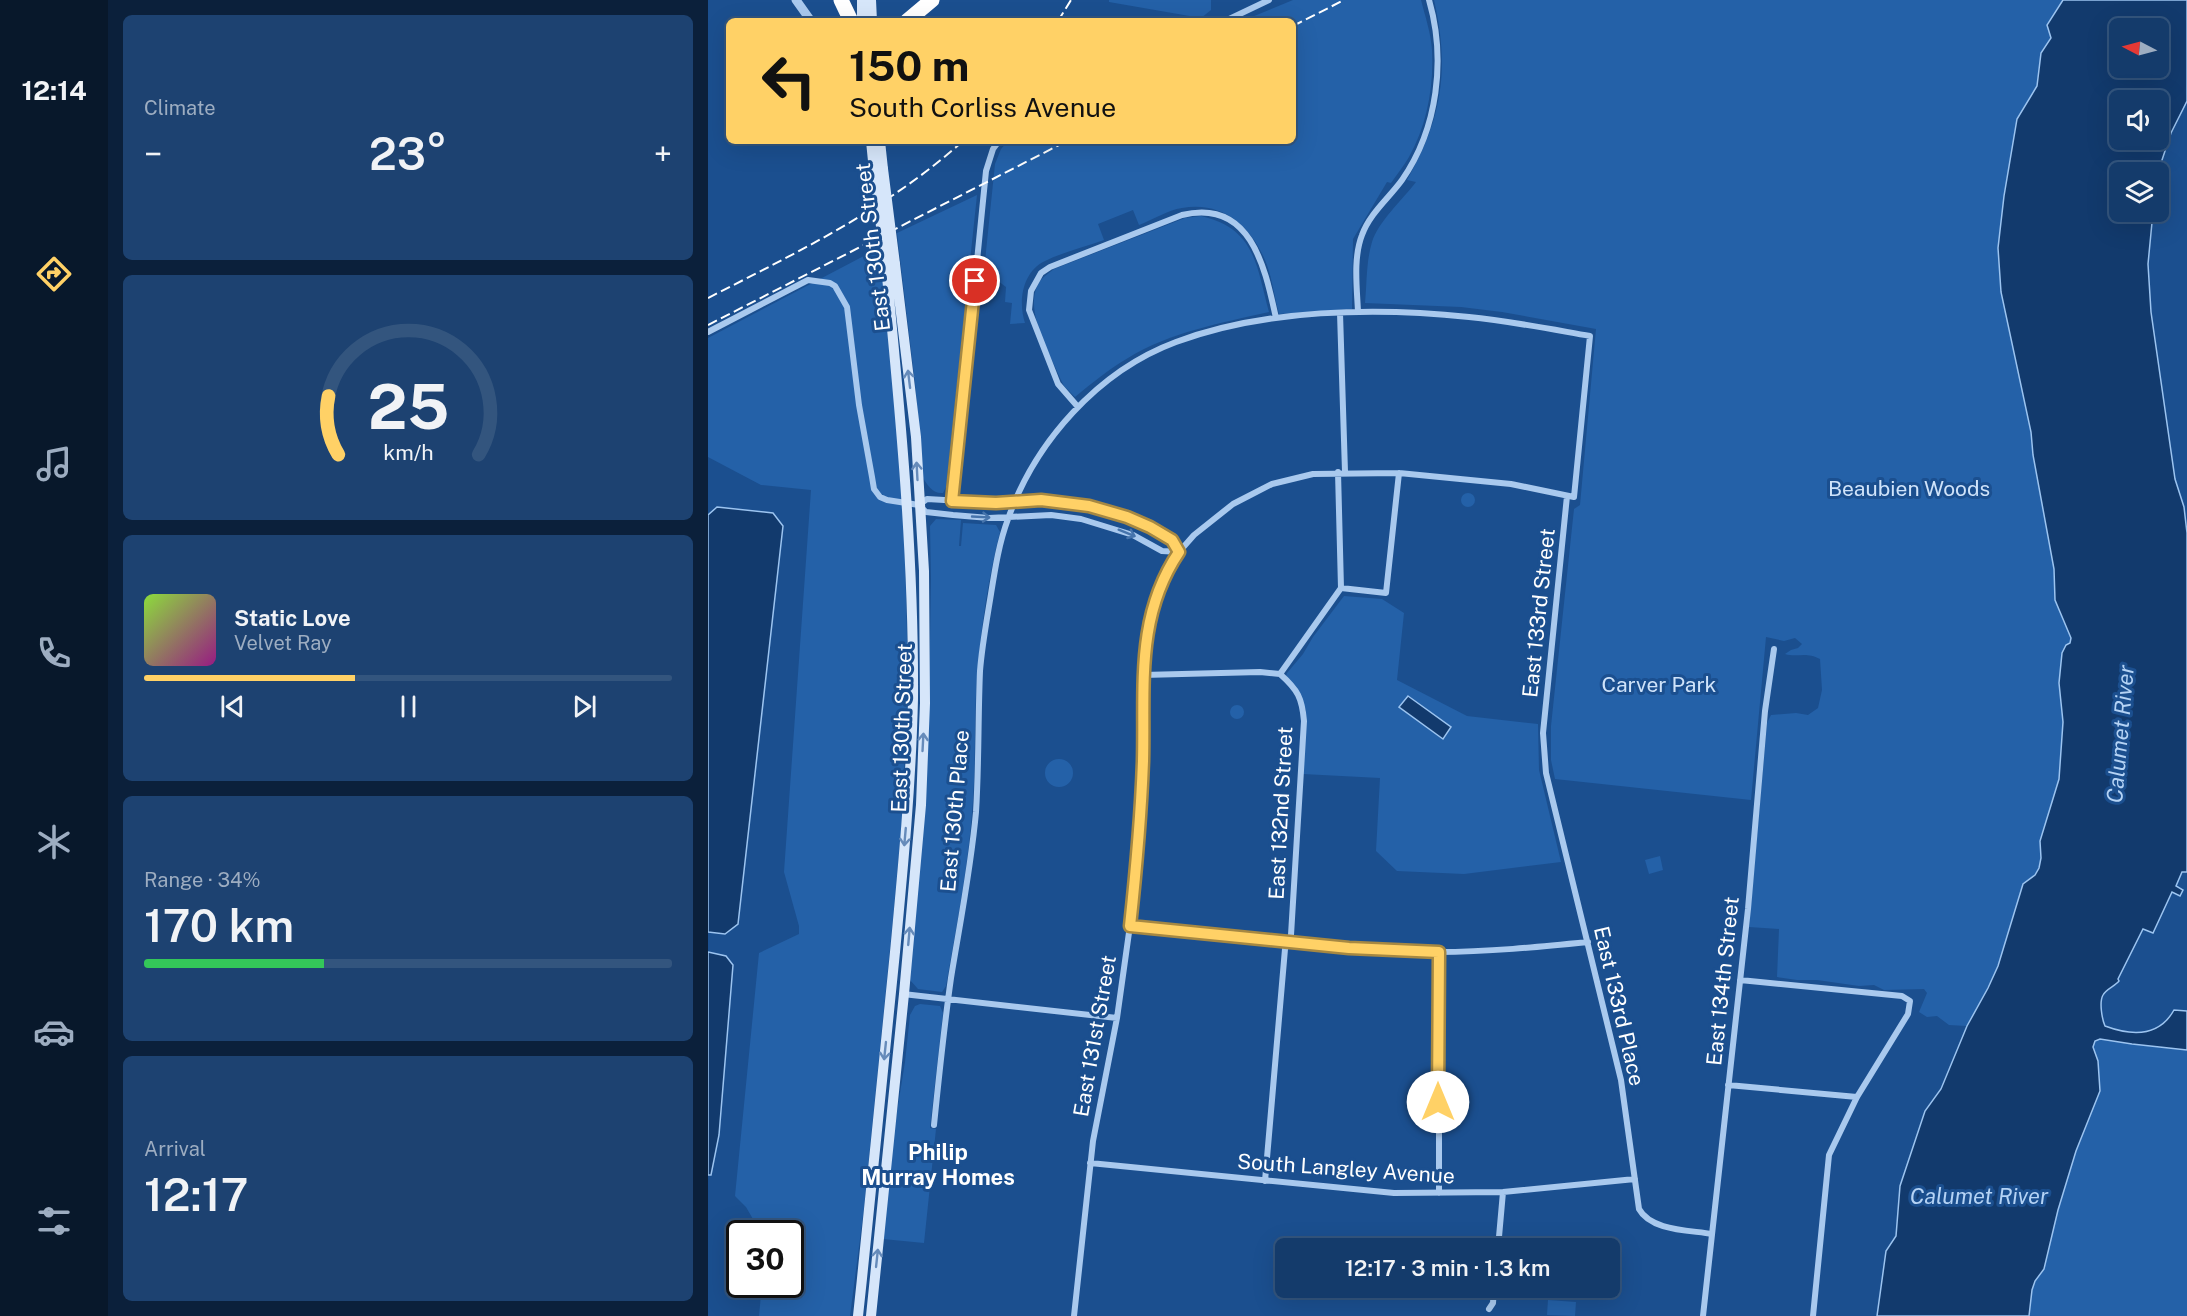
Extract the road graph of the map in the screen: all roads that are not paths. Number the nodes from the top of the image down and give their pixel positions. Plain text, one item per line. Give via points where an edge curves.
1 (795, 0) edge
2 (841, 0) edge
3 (862, 0) edge
4 (871, 0) edge
5 (932, 0) edge
6 (1269, 0) edge
7 (1429, 0) edge
8 (809, 18) edge
9 (850, 18) edge
10 (862, 18) edge
11 (872, 18) edge
12 (911, 18) edge
13 (1231, 18) edge
14 (872, 144) edge
15 (880, 144) edge
16 (997, 144) edge
17 (879, 170) junction
18 (890, 265) junction
19 (1358, 312) junction
20 (1340, 313) junction
21 (1276, 318) junction
22 (708, 332) edge
23 (1590, 336) joint
24 (1078, 407) junction
25 (1342, 472) junction
26 (1399, 473) junction
27 (1571, 497) junction
28 (952, 501) junction
29 (908, 502) junction
30 (1015, 502) junction
31 (919, 505) junction
32 (1008, 517) junction
33 (1179, 552) junction
34 (1341, 588) junction
35 (1774, 649) dead end
36 (1280, 674) junction
37 (1143, 675) junction
38 (1543, 733) joint
39 (1130, 926) junction
40 (1288, 942) junction
41 (1588, 942) junction
42 (1439, 952) junction
43 (1740, 980) junction
44 (891, 993) junction
45 (904, 994) junction
46 (948, 998) junction
47 (1117, 1018) junction
48 (1728, 1085) junction
49 (1857, 1097) junction
50 (934, 1125) dead end
51 (1090, 1164) junction
52 (1635, 1179) junction
53 (1265, 1181) junction
54 (1503, 1192) junction
55 (1438, 1193) junction
56 (1712, 1234) junction
57 (1499, 1238) edge
58 (1493, 1298) edge
59 (1489, 1309) dead end
60 (858, 1316) edge
61 (871, 1316) edge
62 (1074, 1316) edge
63 (1703, 1316) edge
64 (1813, 1316) edge

1 - 8 street
2 - 9 highway
3 - 10 main road
4 - 11 main road
5 - 12 highway
6 - 13 street
7 - 19 street via 1437,41 1432,111 1411,165 1361,237
14 - 17 main road, East 130th Street
15 - 17 main road, East 130th Street
16 - 28 street via 986,171
17 - 18 main road, East 130th Street, bridge
18 - 29 main road, East 130th Street
31 -> 18 main road, East 130th Street via 916,437
19 - 20 street, East 130th Place
19 - 23 street, East 130th Place via 1465,316
20 - 21 street, East 130th Place
20 - 25 street
21 - 24 street, East 130th Place via 1175,342 1117,375
21 - 24 street via 1255,248 1242,230 1223,217 1202,211 1182,214 1050,267 1041,273 1031,291 1029,310 1059,384
22 - 29 street via 808,280 835,286 847,307 874,489 879,497
23 - 27 street, East 133rd Street
24 - 30 street, East 130th Place via 1038,455
25 - 26 street, East 131st Street
25 - 33 street, East 131st Street via 1293,478 1251,494 1215,518
25 - 34 street
26 - 27 street, East 131st Street via 1511,484
26 - 34 street via 1386,593
27 - 38 street, East 133rd Street
28 - 30 street
28 - 31 street via 927,499
29 - 31 street
29 -> 44 main road, East 130th Street via 913,701
30 - 32 street, East 130th Place
30 - 33 street via 1063,502 1114,513 1162,533
31 -> 32 street via 926,512
45 -> 31 main road, East 130th Street via 921,805 925,703
32 -> 33 street via 1051,515 1088,520 1133,535 1162,550
32 - 46 street, East 130th Place via 982,647 973,843
33 - 37 street, East 131st Street via 1168,568 1152,610
34 - 36 street
35 - 43 street, East 134th Street
36 - 37 street
36 - 40 street, East 132nd Street via 1302,702 1304,722
37 - 39 street, East 131st Street via 1141,803
38 - 41 street, East 133rd Place via 1546,773
39 - 40 street
39 - 47 street, East 131st Street
40 - 42 street
40 - 53 street, East 132nd Street
41 - 42 street
41 - 52 street, East 133rd Place via 1622,1080
42 - 55 street
43 - 48 street, East 134th Street
43 - 49 street via 1902,996 1910,1001 1908,1014
44 - 45 street
44 -> 60 main road, East 130th Street
45 - 46 street
61 -> 45 main road, East 130th Street
46 - 47 street
46 - 50 street, East 130th Place
47 - 51 street, East 131st Street
48 - 49 street
48 - 56 street, East 134th Street
49 - 64 street via 1829,1155
51 - 53 street, South Langley Avenue
51 - 62 street, East 131st Street
52 - 54 street, South Langley Avenue
52 - 56 street, East 133rd Place via 1637,1203 1647,1218 1660,1225
53 - 55 street, South Langley Avenue
54 - 55 street, South Langley Avenue
54 - 57 street
56 - 63 street, East 134th Street
58 - 59 street

